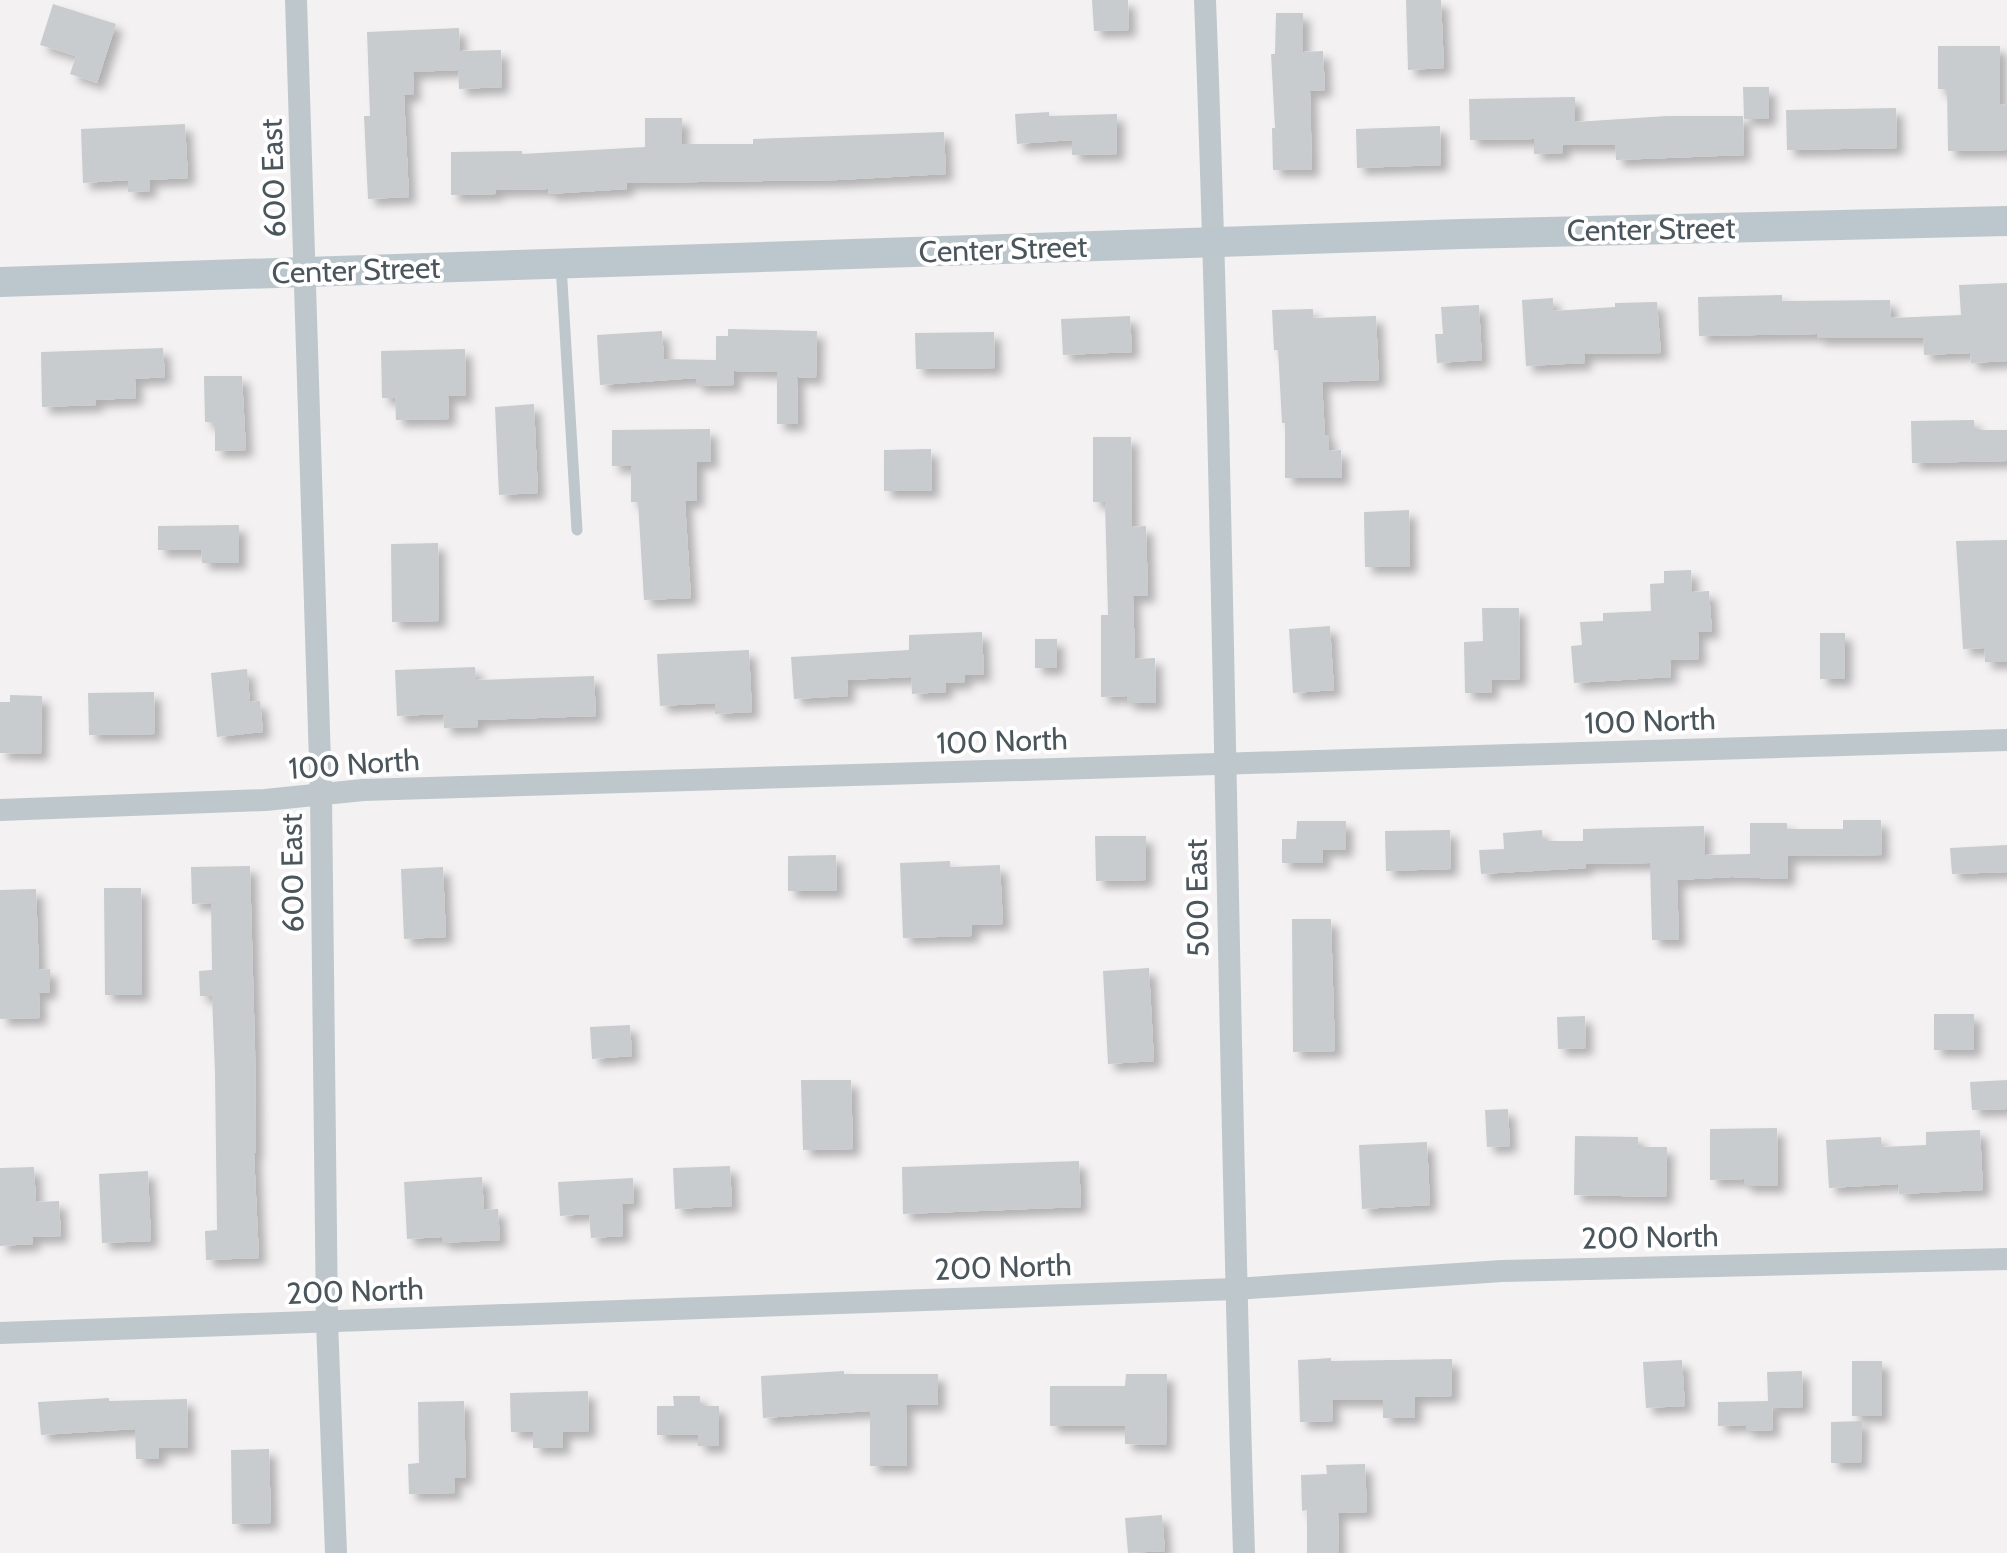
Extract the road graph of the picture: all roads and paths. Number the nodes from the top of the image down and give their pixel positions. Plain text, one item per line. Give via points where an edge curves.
1 (296, 0) edge
2 (1205, 0) edge
3 (2007, 221) edge
4 (1214, 242) junction
5 (561, 264) junction
6 (306, 272) junction
7 (0, 282) edge
8 (577, 530) dead end
9 (2007, 740) edge
10 (1224, 764) junction
11 (321, 794) junction
12 (0, 810) edge
13 (2007, 1259) edge
14 (1235, 1289) junction
15 (327, 1322) junction
16 (0, 1333) edge
17 (336, 1553) edge
18 (1244, 1553) edge

1 - 6 street, 600 East
2 - 4 street, 500 East
3 - 4 street, Center Street
4 - 5 street, Center Street
4 - 10 street, 500 East
5 - 6 street, Center Street
5 - 8 lane
6 - 7 street, Center Street
6 - 11 street, 600 East
9 - 10 street, 100 North
10 - 11 street, 100 North
10 - 14 street, 500 East
11 - 12 street, 100 North
11 - 15 street, 600 East
13 - 14 street, 200 North via 1502,1271
14 - 15 street, 200 North
14 - 18 street, 500 East
15 - 16 street, 200 North
15 - 17 street, 600 East

